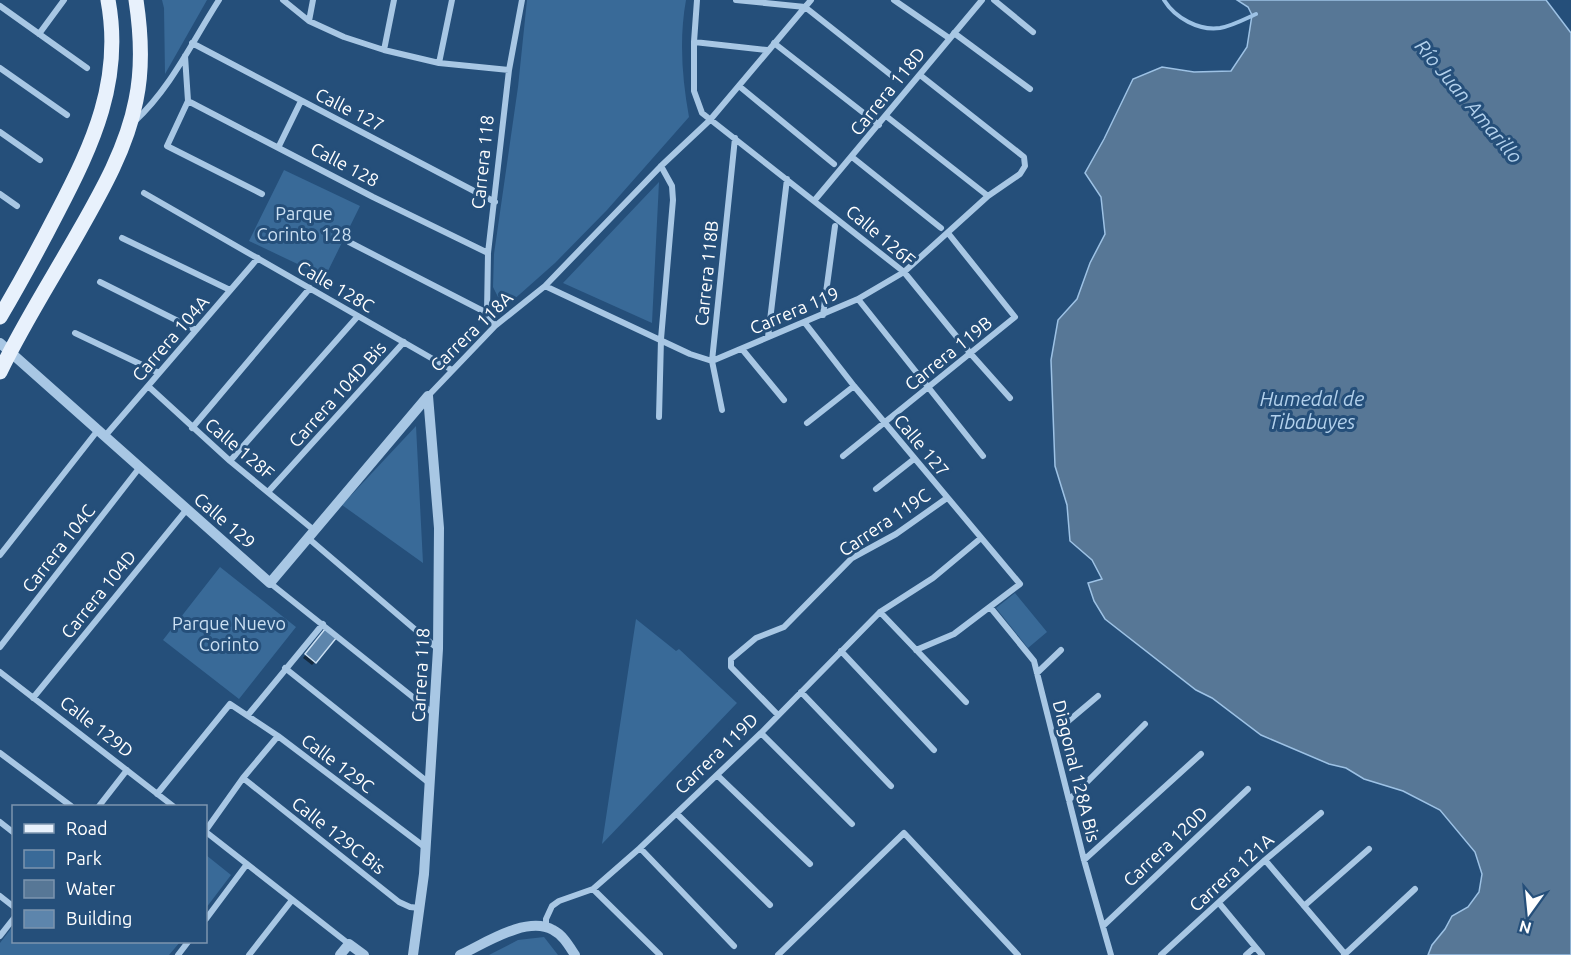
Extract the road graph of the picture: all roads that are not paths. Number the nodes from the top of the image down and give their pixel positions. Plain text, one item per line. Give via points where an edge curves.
1 (8, 0) edge
2 (64, 0) edge
3 (108, 0) edge
4 (136, 0) edge
5 (219, 0) edge
6 (283, 0) edge
7 (313, 0) edge
8 (394, 0) edge
9 (452, 0) edge
10 (522, 0) edge
11 (697, 0) edge
12 (736, 0) edge
13 (811, 0) edge
14 (894, 0) edge
15 (982, 0) edge
16 (994, 0) edge
17 (1, 7) edge
18 (805, 7) junction
19 (309, 21) junction
20 (1033, 32) dead end
21 (39, 34) junction
22 (952, 36) junction
23 (694, 42) junction
24 (192, 43) junction
25 (774, 43) junction
26 (384, 50) junction
27 (767, 50) junction
28 (185, 56) junction
29 (440, 63) junction
30 (87, 68) dead end
31 (0, 69) edge
32 (509, 70) junction
33 (920, 75) junction
34 (896, 79) dead end
35 (739, 86) junction
36 (1029, 89) dead end
37 (189, 101) junction
38 (301, 101) junction
39 (67, 115) dead end
40 (886, 116) junction
41 (710, 120) junction
42 (879, 125) junction
43 (128, 128) junction
44 (0, 132) edge
45 (735, 138) junction
46 (279, 146) junction
47 (852, 157) junction
48 (40, 160) dead end
49 (834, 164) dead end
50 (661, 166) junction
51 (787, 179) junction
52 (144, 193) dead end
53 (0, 194) edge
54 (262, 194) dead end
55 (988, 196) junction
56 (814, 201) junction
57 (495, 202) junction
58 (17, 206) dead end
59 (835, 226) dead end
60 (941, 228) dead end
61 (948, 233) junction
62 (122, 238) dead end
63 (350, 242) dead end
64 (488, 253) junction
65 (258, 258) junction
66 (904, 272) junction
67 (100, 282) dead end
68 (545, 286) junction
69 (310, 288) junction
70 (230, 290) junction
71 (858, 299) junction
72 (487, 313) junction
73 (823, 315) junction
74 (358, 316) junction
75 (0, 317) edge
76 (805, 323) junction
77 (495, 326) junction
78 (196, 330) junction
79 (75, 333) dead end
80 (768, 337) junction
81 (661, 339) junction
82 (404, 342) junction
83 (5, 347) edge
84 (742, 349) junction
85 (970, 353) junction
86 (712, 361) junction
87 (452, 370) junction
88 (0, 372) edge
89 (159, 373) junction
90 (854, 386) junction
91 (148, 387) junction
92 (927, 389) junction
93 (429, 396) junction
94 (1010, 398) dead end
95 (784, 400) dead end
96 (722, 410) dead end
97 (659, 417) dead end
98 (807, 423) dead end
99 (885, 424) junction
100 (192, 428) junction
101 (102, 433) junction
102 (843, 456) dead end
103 (983, 456) dead end
104 (914, 459) junction
105 (230, 461) junction
106 (140, 467) junction
107 (876, 489) dead end
108 (268, 492) junction
109 (947, 498) junction
110 (187, 509) junction
111 (312, 534) junction
112 (981, 538) junction
113 (0, 555) edge
114 (270, 583) junction
115 (990, 607) junction
116 (880, 612) junction
117 (323, 624) junction
118 (0, 647) edge
119 (438, 649) junction
120 (916, 650) junction
121 (1061, 650) dead end
122 (841, 651) junction
123 (285, 668) junction
124 (0, 672) edge
125 (1037, 673) junction
126 (801, 692) junction
127 (1098, 696) dead end
128 (33, 698) junction
129 (966, 702) dead end
130 (434, 714) junction
131 (248, 715) junction
132 (778, 716) junction
133 (1145, 724) dead end
134 (761, 733) junction
135 (1053, 734) junction
136 (278, 736) junction
137 (934, 750) dead end
138 (0, 753) edge
139 (1201, 754) dead end
140 (127, 770) junction
141 (717, 775) junction
142 (243, 778) junction
143 (429, 783) junction
144 (891, 786) dead end
145 (1248, 789) dead end
146 (157, 794) junction
147 (1069, 800) junction
148 (68, 805) edge
149 (101, 805) edge
150 (171, 805) edge
151 (1321, 813) dead end
152 (677, 814) junction
153 (0, 822) edge
154 (852, 824) dead end
155 (207, 830) edge
156 (12, 831) edge
157 (207, 832) edge
158 (426, 848) junction
159 (640, 848) junction
160 (1369, 849) dead end
161 (1084, 860) junction
162 (1265, 860) junction
163 (247, 864) junction
164 (810, 864) dead end
165 (593, 889) junction
166 (1415, 889) dead end
167 (0, 896) edge
168 (292, 900) junction
169 (1219, 903) junction
170 (12, 905) edge
171 (770, 905) dead end
172 (1304, 906) junction
173 (419, 908) junction
174 (207, 917) edge
175 (12, 921) edge
176 (1103, 926) junction
177 (546, 927) junction
178 (0, 936) edge
179 (187, 943) edge
180 (349, 944) junction
181 (735, 946) dead end
182 (1255, 947) junction
183 (1344, 954) edge
184 (178, 955) edge
185 (249, 955) edge
186 (340, 955) edge
187 (364, 955) edge
188 (413, 955) edge
189 (460, 955) edge
190 (575, 955) edge
191 (660, 955) edge
192 (777, 955) edge
193 (1018, 955) edge
194 (1111, 955) edge
195 (1161, 955) edge
196 (1246, 955) edge
197 (1262, 955) edge

1 - 17 street
2 - 21 street
3 - 75 main road via 112,41 103,111 83,162
4 - 43 main road via 140,70
5 - 24 street
6 - 19 street
7 - 19 street
8 - 26 street
9 - 29 street
10 - 32 street, Carrera 118
11 - 23 street
12 - 18 street
13 - 18 street, Carrera 118A
14 - 22 street
15 - 22 street, Carrera 118D
16 - 20 street
17 - 21 street
18 - 25 street, Carrera 118A
18 - 34 street
19 - 26 street
21 - 30 street
22 - 33 street, Carrera 118D
22 - 36 street
23 - 27 street
23 - 41 street via 694,91 702,113
24 - 28 street
24 - 38 street, Calle 127
25 - 27 street, Carrera 118A
25 - 42 street
26 - 29 street
27 - 35 street, Carrera 118A
28 - 37 street
28 - 43 street via 149,108
29 - 32 street
31 - 39 street
32 - 57 street, Carrera 118
33 - 40 street, Carrera 118D
33 - 55 street, Carrera 119 via 1023,157 1025,166 1020,174
35 - 41 street, Carrera 118A
35 - 49 street
37 - 46 street, Calle 128
37 - 54 street via 167,146
38 - 46 street
38 - 57 street, Calle 127
40 - 42 street, Carrera 118D
40 - 55 street
41 - 45 street, Calle 126F
41 - 50 street, Carrera 118A
42 - 47 street, Carrera 118D
43 - 83 main road via 101,192
44 - 48 street
45 - 51 street, Calle 126F
45 - 86 street, Carrera 118B
46 - 64 street, Calle 128
47 - 56 street, Carrera 118D
47 - 60 street
50 - 68 street, Carrera 118A
50 - 81 street via 672,186 673,200
51 - 56 street, Calle 126F
51 - 80 street
52 - 65 street, Calle 128C
53 - 58 street
55 - 61 street, Carrera 119
56 - 66 street, Calle 126F
57 - 64 street, Carrera 118
59 - 73 street
61 - 66 street, Carrera 119
61 - 85 street, Carrera 119B via 1016,317
62 - 70 street
63 - 72 street
64 - 72 street, Carrera 118
65 - 69 street, Calle 128C
65 - 70 street, Carrera 104A
66 - 71 street, Carrera 119
66 - 85 street, Calle 126F
67 - 78 street
68 - 77 street, Carrera 118A
68 - 81 street
69 - 74 street, Calle 128C
69 - 100 street
70 - 78 street, Carrera 104A
71 - 73 street, Carrera 119
71 - 92 street
72 - 77 street
73 - 76 street, Carrera 119
74 - 82 street, Calle 128C
74 - 105 street
76 - 80 street, Carrera 119
76 - 90 street, Calle 127
77 - 87 street, Carrera 118A
78 - 89 street, Carrera 104A
79 - 89 street
80 - 84 street, Carrera 119
81 - 86 street
81 - 97 street
82 - 87 street, Calle 128C
82 - 108 street, Carrera 104D Bis
83 - 88 main road
83 - 101 street, Calle 129
84 - 86 street, Carrera 119
84 - 95 street
85 - 92 street, Carrera 119B
85 - 94 street, Calle 126F
86 - 96 street, Carrera 118B
87 - 93 street, Carrera 118A
89 - 91 street, Carrera 104A
90 - 98 street
90 - 99 street, Calle 127
91 - 100 street, Calle 128F
91 - 101 street, Carrera 104A
92 - 99 street, Carrera 119B
92 - 103 street
93 - 111 street, Carrera 118A
93 - 119 street, Carrera 118 via 439,528
99 - 102 street, Carrera 119B
99 - 104 street, Calle 127
100 - 105 street, Calle 128F
101 - 106 street, Calle 129
101 - 113 street, Carrera 104A
104 - 107 street
104 - 109 street, Calle 127
105 - 108 street, Calle 128F
106 - 110 street, Calle 129
106 - 118 street, Carrera 104C
108 - 111 street, Calle 128F
109 - 112 street, Calle 127
109 - 132 street, Carrera 119C via 896,534 852,558 784,627 756,638 731,658 731,667
110 - 114 street, Calle 129
110 - 128 street, Carrera 104D
111 - 114 street, Carrera 118A
111 - 119 street, Calle 128F
112 - 115 street, Calle 127 via 1020,584
112 - 116 street, Carrera 119D via 933,578
114 - 117 street, Calle 129
115 - 120 street via 954,634
115 - 125 street, Diagonal 128A Bis via 1028,652
116 - 120 street
116 - 122 street, Carrera 119D
117 - 123 street
117 - 130 street, Calle 129
119 - 130 street, Carrera 118
120 - 129 street
121 - 125 street
122 - 126 street, Carrera 119D
122 - 137 street
123 - 131 street
123 - 143 street
124 - 128 street, Calle 129D
125 - 135 street, Diagonal 128A Bis
126 - 132 street, Carrera 119D
126 - 144 street
127 - 135 street
128 - 140 street, Calle 129D
130 - 143 street, Carrera 118
131 - 136 street, Calle 129C
131 - 146 street, Calle 129C via 231,704
132 - 134 street, Carrera 119D
133 - 147 street
134 - 141 street, Carrera 119D
134 - 154 street
135 - 147 street, Diagonal 128A Bis
136 - 142 street
136 - 158 street, Calle 129C
138 - 148 street
139 - 161 street
140 - 146 street, Calle 129D
140 - 149 street
141 - 152 street, Carrera 119D
141 - 164 street
142 - 155 street
142 - 173 street, Calle 129C Bis via 399,902
143 - 158 street, Carrera 118
145 - 176 street, Carrera 120D
146 - 150 street, Calle 129D
147 - 161 street, Diagonal 128A Bis
151 - 162 street, Carrera 121A
152 - 159 street, Carrera 119D
152 - 171 street
153 - 156 street
157 - 163 street
158 - 173 street, Carrera 118
159 - 165 street, Carrera 119D
159 - 181 street
160 - 172 street
161 - 176 street, Diagonal 128A Bis
162 - 169 street, Carrera 121A
162 - 172 street
163 - 168 street
163 - 174 street
165 - 177 street, Carrera 119D via 552,906
165 - 191 street
166 - 183 street
167 - 170 street
168 - 180 street
168 - 185 street
169 - 182 street
169 - 195 street, Carrera 121A
172 - 183 street
173 - 188 street, Carrera 118
175 - 178 street
176 - 194 street, Diagonal 128A Bis
177 - 189 street via 520,928
177 - 190 street via 562,937
179 - 184 street
180 - 186 street
180 - 187 street
182 - 196 street
182 - 197 street
192 - 193 street via 904,833

